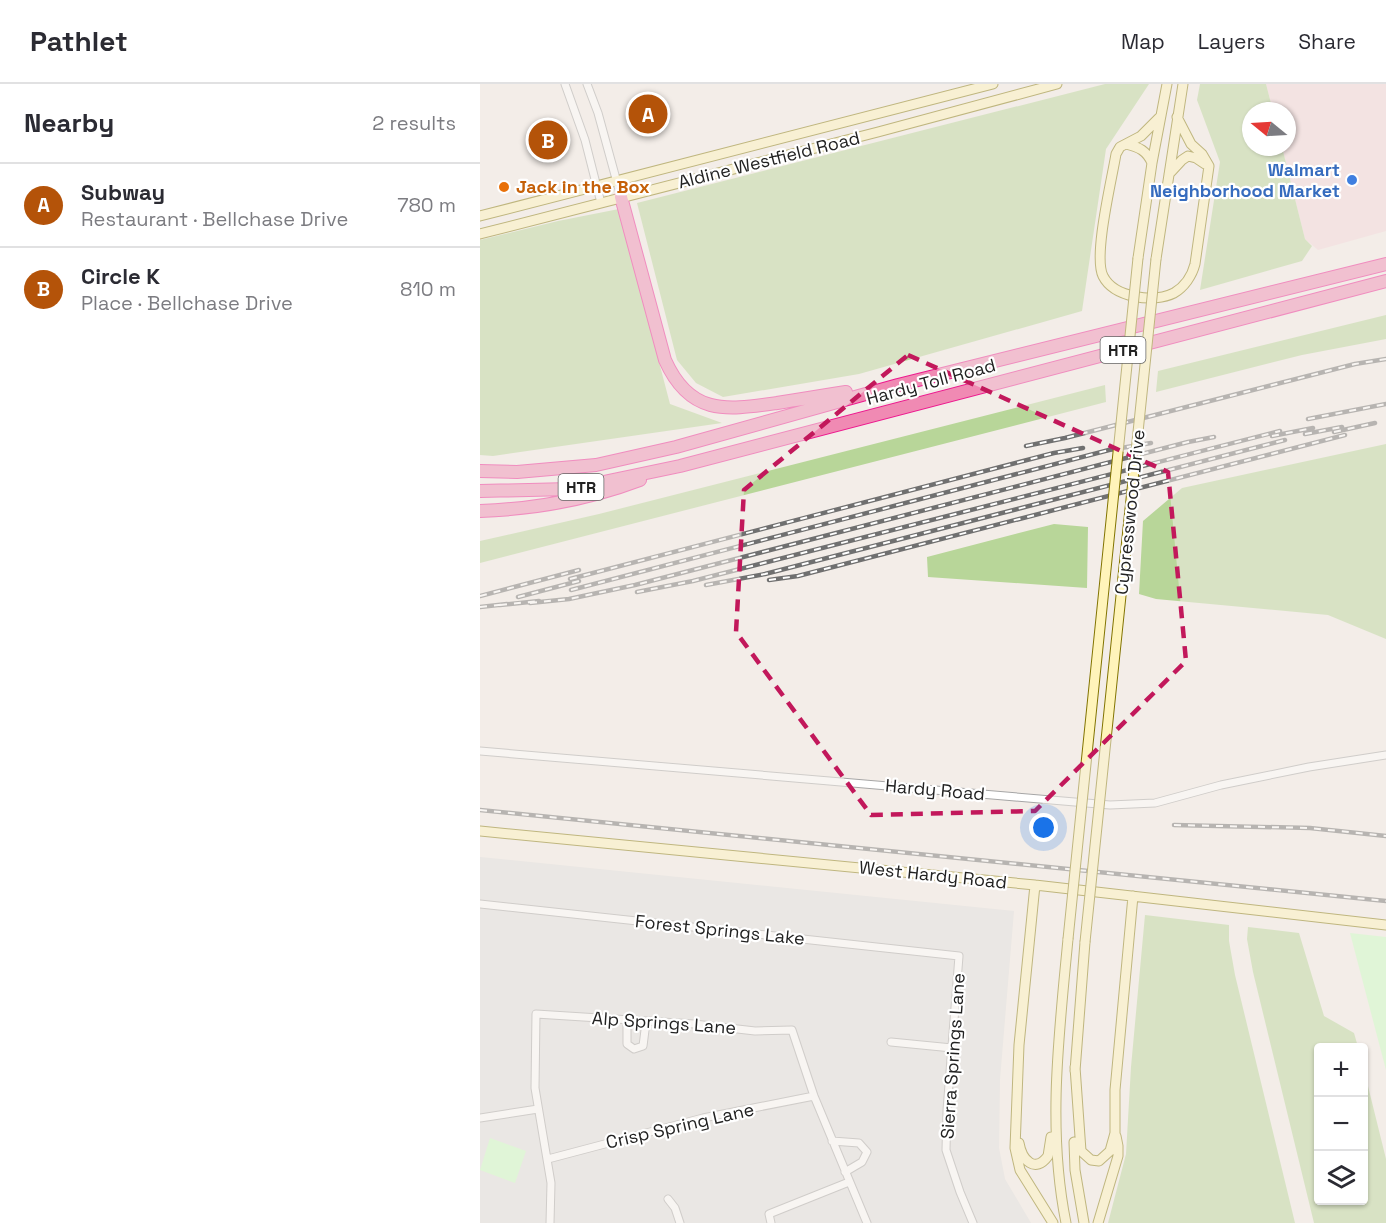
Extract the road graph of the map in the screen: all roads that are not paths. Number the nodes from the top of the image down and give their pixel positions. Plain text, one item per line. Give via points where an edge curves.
1 (566, 84) edge
2 (587, 84) edge
3 (1057, 84) edge
4 (1167, 84) edge
5 (1183, 84) edge
6 (990, 85) edge
7 (991, 102) junction
8 (874, 114) junction
9 (1161, 116) junction
10 (1177, 117) junction
11 (878, 132) junction
12 (762, 142) junction
13 (1126, 144) junction
14 (766, 160) junction
15 (1152, 164) junction
16 (1209, 166) junction
17 (1169, 174) junction
18 (617, 181) junction
19 (597, 187) junction
20 (621, 197) junction
21 (601, 203) junction
22 (480, 216) edge
23 (480, 234) edge
24 (1386, 264) edge
25 (1386, 281) edge
26 (898, 385) junction
27 (680, 466) junction
28 (480, 471) edge
29 (480, 491) edge
30 (480, 511) edge
31 (480, 751) edge
32 (1386, 755) edge
33 (480, 831) edge
34 (1035, 885) junction
35 (1133, 896) junction
36 (480, 904) edge
37 (1386, 925) edge
38 (959, 956) joint
39 (627, 1021) junction
40 (646, 1022) junction
41 (891, 1042) dead end
42 (952, 1048) junction
43 (1075, 1068) junction
44 (814, 1096) junction
45 (1055, 1105) junction
46 (538, 1109) junction
47 (480, 1118) edge
48 (1015, 1124) junction
49 (1115, 1133) junction
50 (832, 1141) junction
51 (548, 1159) junction
52 (845, 1172) junction
53 (849, 1182) junction
54 (668, 1199) dead end
55 (550, 1223) edge
56 (680, 1223) edge
57 (771, 1223) edge
58 (867, 1223) edge
59 (973, 1223) edge
60 (1053, 1223) edge
61 (1066, 1223) edge
62 (1084, 1223) edge
63 (1098, 1223) edge

1 - 19 street
2 - 18 street
3 - 7 main road, Aldine Westfield Road
4 - 9 main road, Cypresswood Drive
5 - 10 main road, Cypresswood Drive
6 - 7 main road
6 - 8 main road, Aldine Westfield Road
7 - 11 main road, Aldine Westfield Road
8 - 11 main road
8 - 12 main road, Aldine Westfield Road
9 - 13 main road via 1141,136
9 - 15 main road, Cypresswood Drive
10 - 16 main road via 1191,144
10 - 17 main road, Cypresswood Drive
11 - 14 main road, Aldine Westfield Road
12 - 14 main road
12 - 18 main road, Aldine Westfield Road
13 - 15 main road via 1142,149
13 - 16 main road via 1116,154 1099,255 1103,276 1126,295 1167,296 1189,279 1195,264
14 - 20 main road, Aldine Westfield Road
15 - 45 main road, Cypresswood Drive, bridge via 1138,258 1068,939
16 - 17 main road via 1188,156
17 - 43 main road, Cypresswood Drive, bridge via 1156,259
18 - 19 main road, Aldine Westfield Road
18 - 20 street
19 - 21 street
19 - 22 main road, Aldine Westfield Road
20 - 21 main road, Aldine Westfield Road
20 - 26 highway via 665,360 676,381 691,395 710,405 735,409
21 - 23 main road, Aldine Westfield Road
24 - 26 highway, Hardy Toll Road / HTR
25 - 27 highway, Hardy Toll Road / HTR
26 - 28 highway, Hardy Toll Road / HTR via 676,447 596,465
27 - 29 highway, Hardy Toll Road / HTR via 570,489
27 - 30 highway via 616,489 515,510
31 - 32 street, Hardy Road via 1110,804 1155,803 1221,785
33 - 34 main road, West Hardy Road
34 - 35 main road, West Hardy Road
34 - 48 main road
35 - 37 main road, West Hardy Road
35 - 49 main road via 1115,1090
36 - 38 street, Forest Springs Lake
38 - 42 street, Sierra Springs Lane
39 - 40 street, Alp Springs Lane
39 - 40 street via 627,1044 634,1049 645,1042
39 - 46 street, Alp Springs Lane via 536,1014 534,1070
40 - 44 street, Alp Springs Lane via 792,1030
41 - 42 street
42 - 59 street, Sierra Springs Lane via 946,1149
43 - 49 main road via 1081,1151 1091,1160 1099,1161 1110,1151
43 - 62 main road via 1075,1170
44 - 50 street
44 - 51 street, Crisp Spring Lane via 703,1118
45 - 48 main road via 1050,1152 1041,1163 1029,1162 1023,1156
45 - 61 main road via 1058,1170
46 - 47 street
46 - 51 street
48 - 60 main road via 1020,1170
49 - 63 main road via 1118,1156
50 - 52 street
50 - 52 street via 859,1143 867,1152 862,1162
51 - 55 street
52 - 53 street
53 - 57 street via 769,1214
53 - 58 street
54 - 56 street

